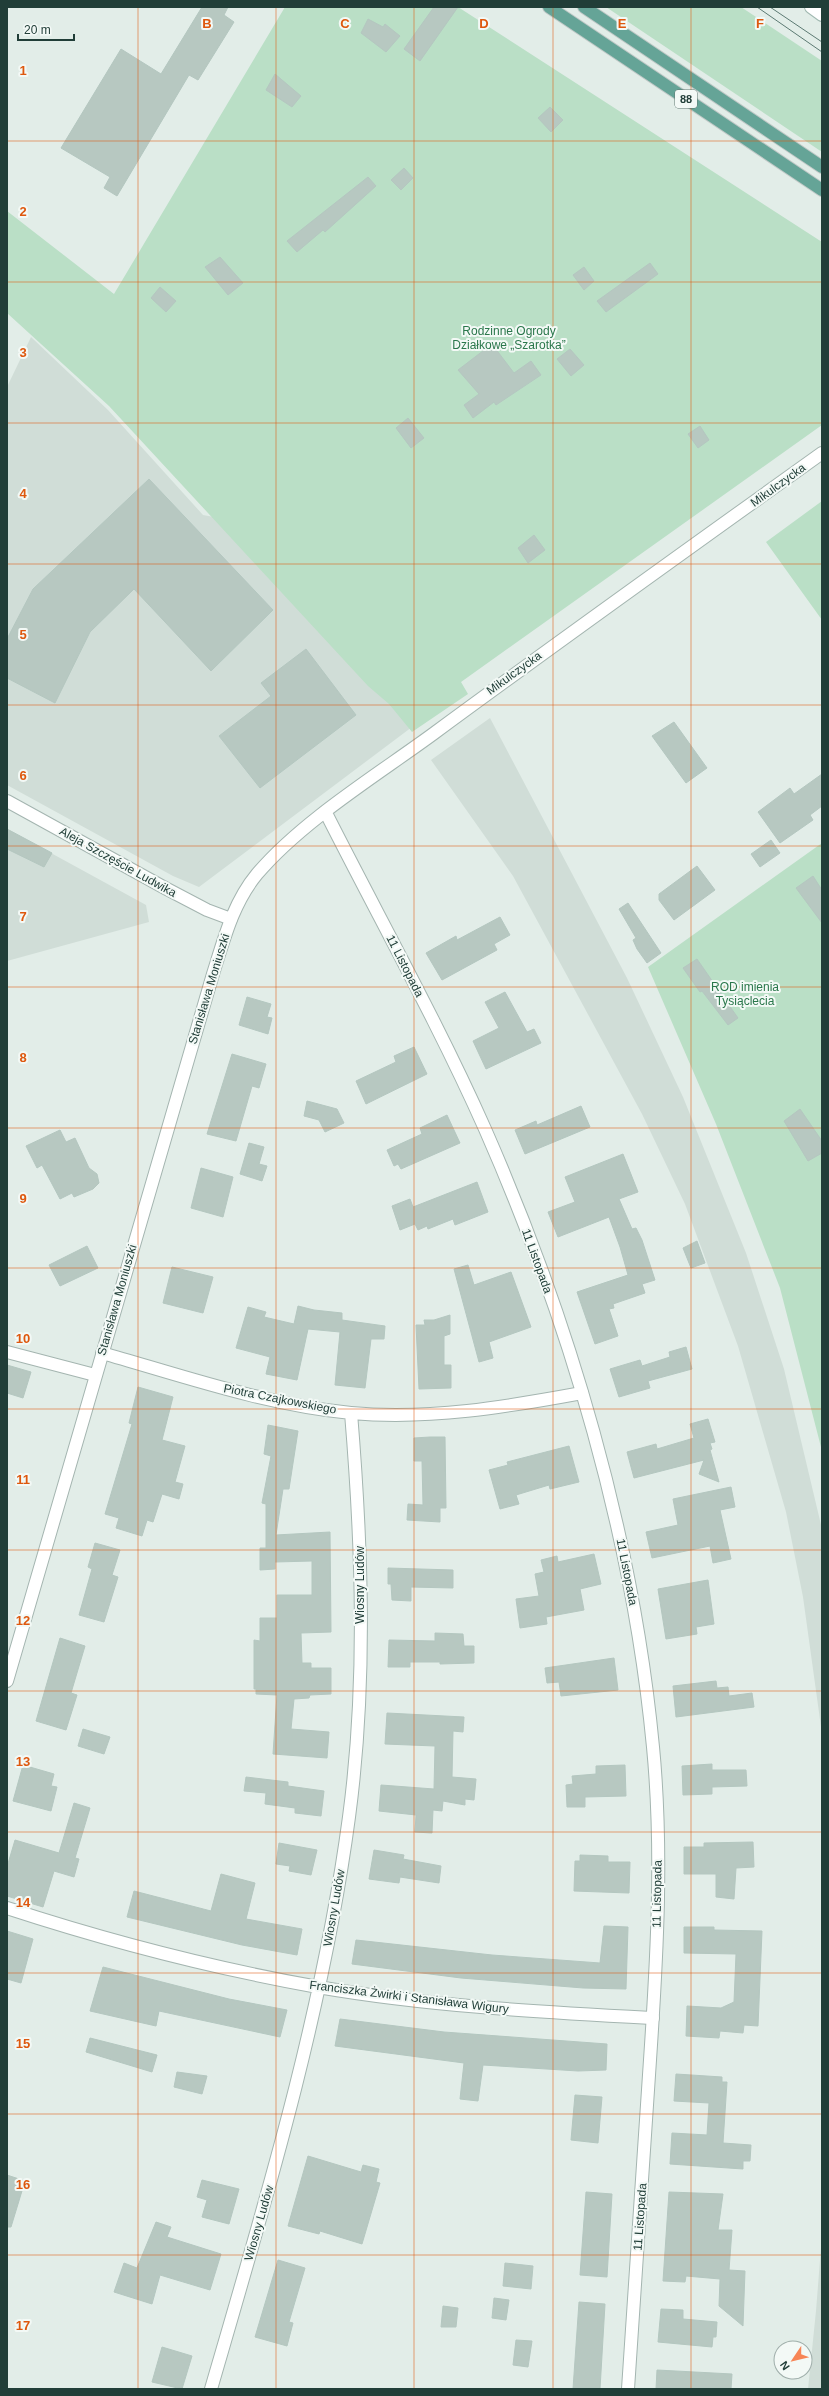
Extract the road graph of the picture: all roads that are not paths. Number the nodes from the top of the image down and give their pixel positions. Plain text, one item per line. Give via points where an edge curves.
1 (549, 7) edge
2 (584, 7) edge
3 (811, 7) edge
4 (822, 15) edge
5 (822, 167) edge
6 (822, 190) edge
7 (822, 453) edge
8 (7, 801) edge
9 (326, 813) junction
10 (230, 918) junction
11 (7, 1352) edge
12 (102, 1353) junction
13 (95, 1375) junction
14 (582, 1393) junction
15 (351, 1413) junction
16 (7, 1681) edge
17 (7, 1908) edge
18 (318, 1987) junction
19 (653, 2018) junction
20 (211, 2389) edge
21 (628, 2389) edge

1 - 6 main road, 88
2 - 5 main road, 88
3 - 4 street
7 - 9 street, Mikulczycka via 488,691
8 - 10 street, Aleja Szczęście Ludwika via 165,888 207,910
9 - 10 street, Mikulczycka via 278,851 243,893
9 - 14 street, 11 Listopada via 429,1012 484,1127 523,1223
10 - 12 street, Stanisława Moniuszki
11 - 13 street
12 - 13 street, Stanisława Moniuszki
12 - 15 street, Piotra Czajkowskiego via 257,1396
13 - 16 street, Stanisława Moniuszki
14 - 15 street, Piotra Czajkowskiego via 463,1412
14 - 19 street, 11 Listopada via 603,1464 628,1579 639,1637 653,1746 658,1818 658,1895
15 - 18 street, Wiosny Ludów via 359,1519 358,1712 350,1815
17 - 18 street, Franciszka Żwirki i Stanisława Wigury via 154,1951
18 - 19 street, Franciszka Żwirki i Stanisława Wigury via 504,2010
18 - 20 street, Wiosny Ludów via 287,2127
19 - 21 street, 11 Listopada

